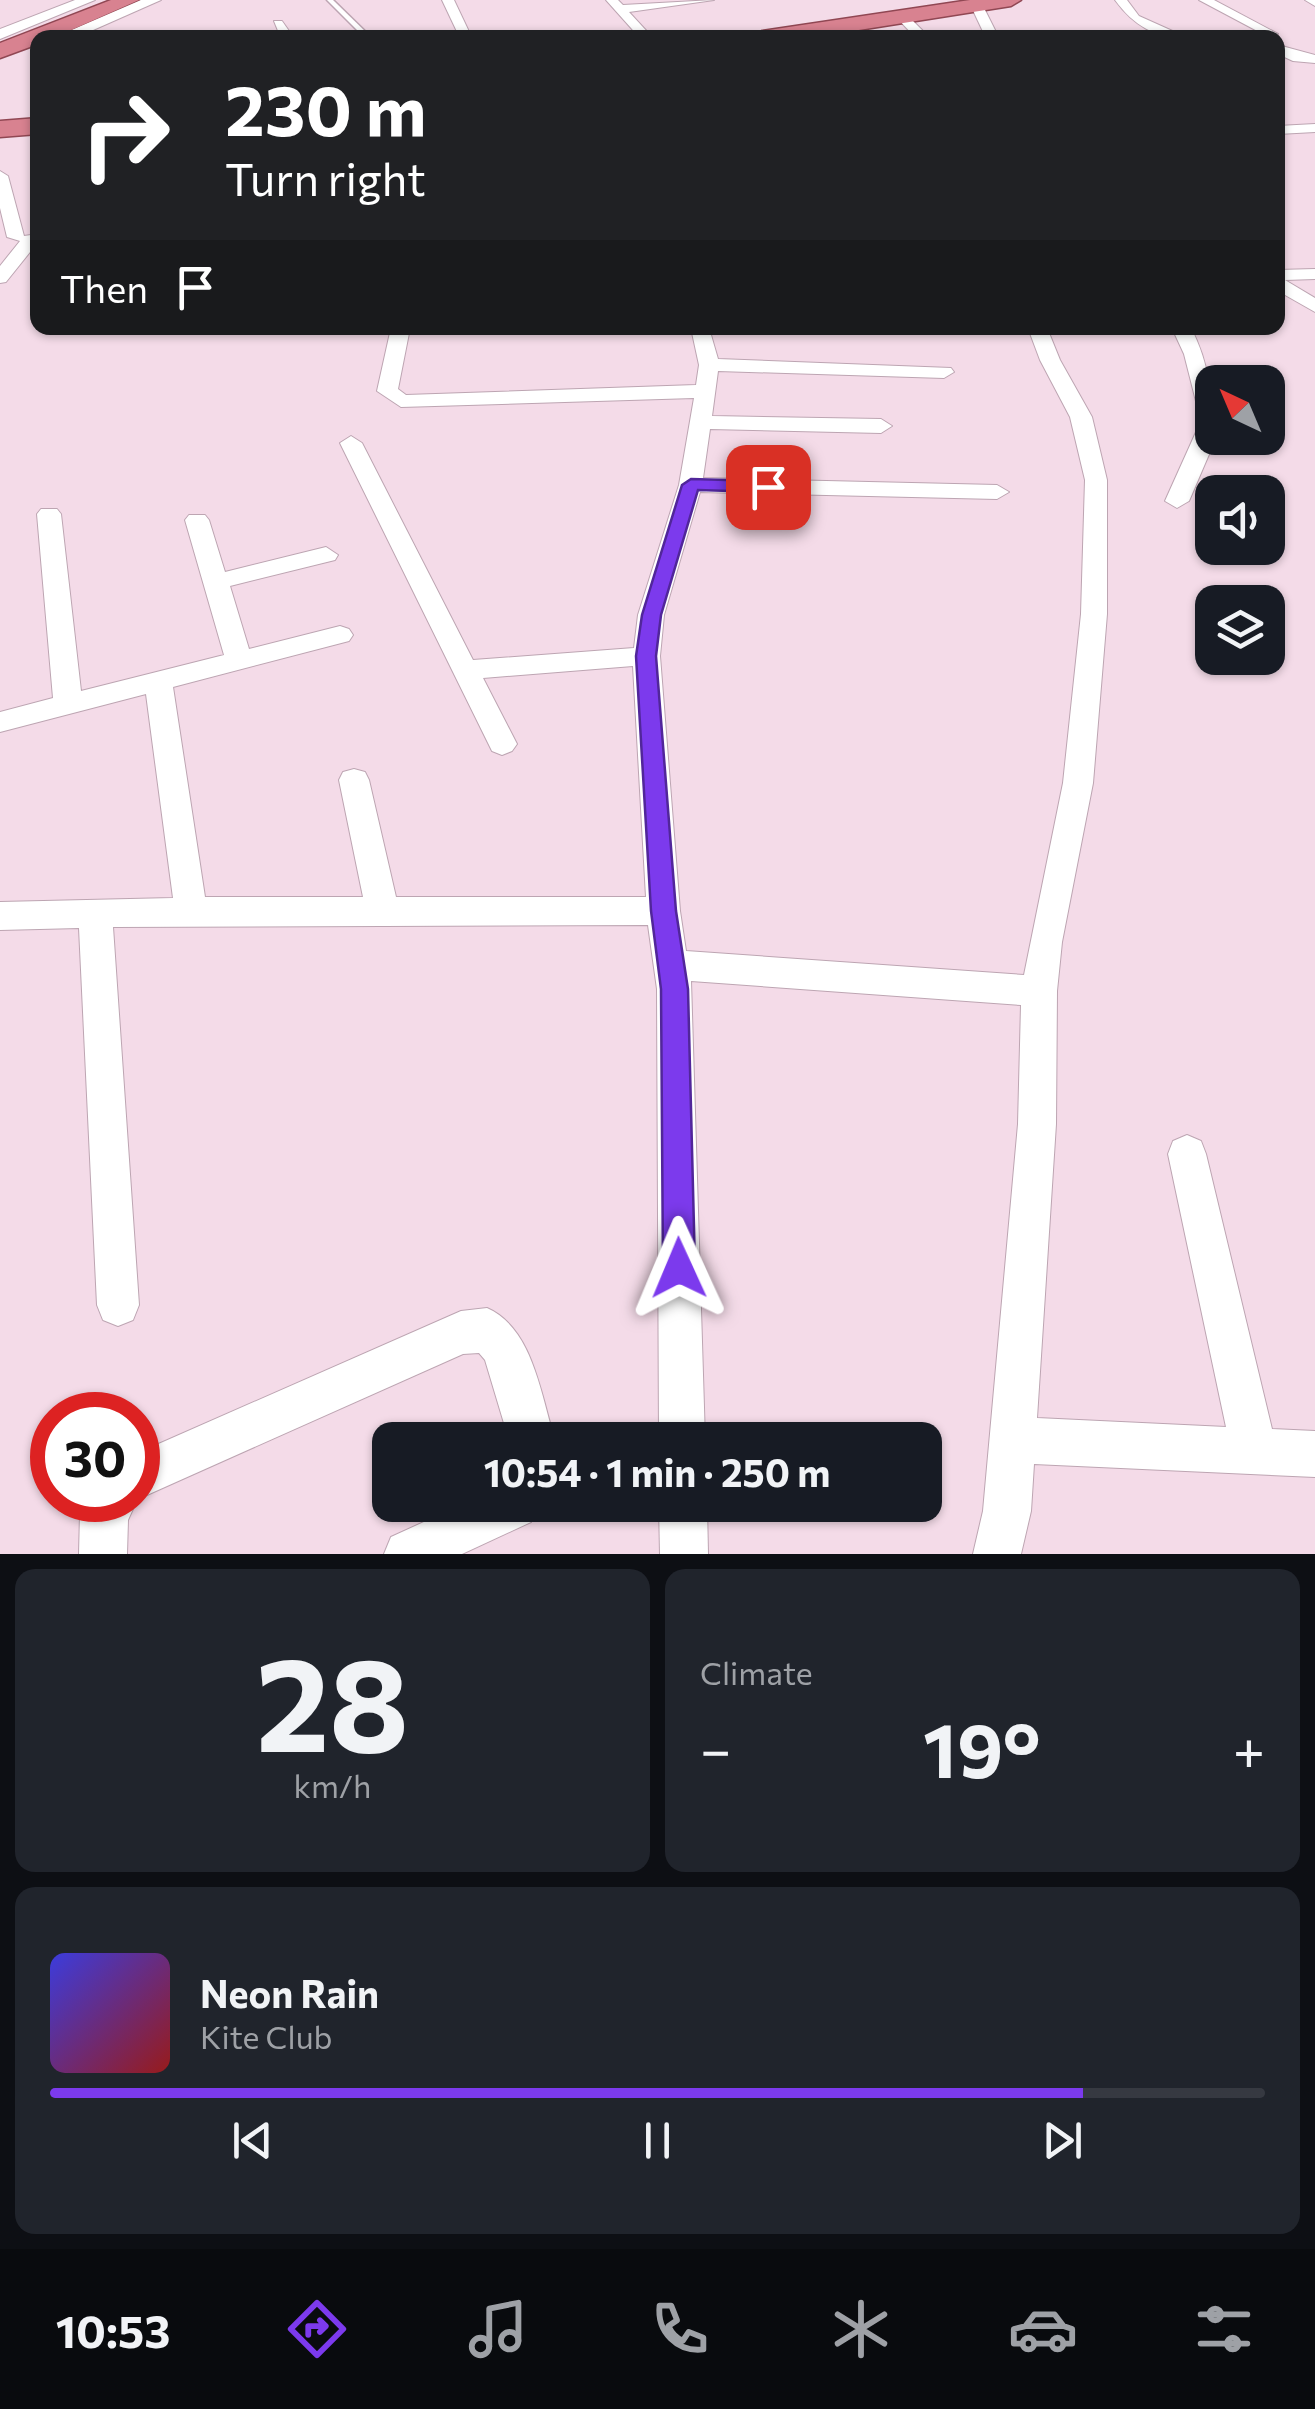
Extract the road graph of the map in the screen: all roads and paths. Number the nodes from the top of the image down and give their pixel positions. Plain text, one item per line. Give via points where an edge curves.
1 (88, 0) edge
2 (106, 0) edge
3 (129, 0) edge
4 (154, 0) edge
5 (330, 0) edge
6 (448, 0) edge
7 (708, 0) edge
8 (1011, 0) edge
9 (1121, 0) edge
10 (1206, 0) edge
11 (616, 4) edge
12 (976, 4) junction
13 (899, 11) edge
14 (278, 24) dead end
15 (53, 30) edge
16 (80, 30) edge
17 (282, 30) edge
18 (361, 30) edge
19 (461, 30) edge
20 (639, 30) edge
21 (803, 30) edge
22 (917, 30) edge
23 (990, 30) edge
24 (1162, 30) edge
25 (1264, 30) edge
26 (0, 38) edge
27 (30, 39) edge
28 (30, 49) edge
29 (0, 51) edge
30 (1285, 52) edge
31 (1315, 60) edge
32 (0, 62) edge
33 (30, 127) edge
34 (1315, 128) edge
35 (0, 129) edge
36 (1285, 130) edge
37 (0, 176) edge
38 (21, 237) edge
39 (1315, 274) edge
40 (1285, 275) edge
41 (0, 278) edge
42 (1285, 288) edge
43 (1315, 306) edge
44 (399, 335) edge
45 (701, 335) edge
46 (1041, 335) edge
47 (1185, 335) edge
48 (944, 372) dead end
49 (705, 393) junction
50 (880, 426) dead end
51 (350, 443) dead end
52 (691, 485) junction
53 (997, 492) dead end
54 (1177, 501) dead end
55 (49, 514) dead end
56 (196, 520) dead end
57 (326, 555) dead end
58 (215, 582) junction
59 (340, 635) dead end
60 (646, 656) junction
61 (238, 660) junction
62 (465, 670) junction
63 (158, 682) junction
64 (68, 704) junction
65 (0, 722) edge
66 (502, 744) dead end
67 (354, 780) dead end
68 (382, 910) junction
69 (191, 911) junction
70 (663, 911) junction
71 (95, 913) junction
72 (0, 916) edge
73 (671, 965) junction
74 (1039, 991) junction
75 (1187, 1154) dead end
76 (118, 1305) dead end
77 (526, 1422) edge
78 (672, 1422) edge
79 (1012, 1440) junction
80 (1254, 1451) junction
81 (1315, 1454) edge
82 (160, 1466) edge
83 (104, 1522) edge
84 (477, 1522) edge
85 (683, 1522) edge
86 (103, 1554) edge
87 (408, 1554) edge
88 (684, 1554) edge
89 (997, 1554) edge

1 - 26 street
2 - 26 highway
3 - 15 highway
4 - 16 street
5 - 18 lane
6 - 19 street
7 - 11 street
8 - 12 highway
9 - 24 street via 1136,19
10 - 25 street
11 - 20 street
12 - 13 highway
12 - 23 street
13 - 21 highway
13 - 22 street
14 - 17 street
27 - 29 highway
28 - 32 street
30 - 31 street
33 - 35 highway
34 - 36 street
37 - 38 street
38 - 41 street
39 - 40 street
42 - 43 street
44 - 49 street via 387,391 401,401
45 - 49 street
46 - 74 street via 1082,417 1096,480 1094,614 1078,783
47 - 54 street via 1212,421
48 - 49 street
49 - 50 street
49 - 52 street
51 - 62 street
52 - 53 street
52 - 60 street
55 - 64 street
56 - 58 street
57 - 58 street
58 - 61 street
59 - 61 street
60 - 62 street
60 - 70 street
61 - 63 street
62 - 66 street
63 - 64 street
63 - 69 street
64 - 65 street
67 - 68 street
68 - 69 street
68 - 70 street
69 - 71 street
70 - 73 street
71 - 72 street
71 - 76 street
73 - 74 street
73 - 78 street
74 - 79 street via 1037,1124
75 - 80 street
77 - 82 street via 502,1348 486,1330 461,1333
79 - 80 street
79 - 89 street
80 - 81 street
83 - 86 street
84 - 87 street
85 - 88 street

